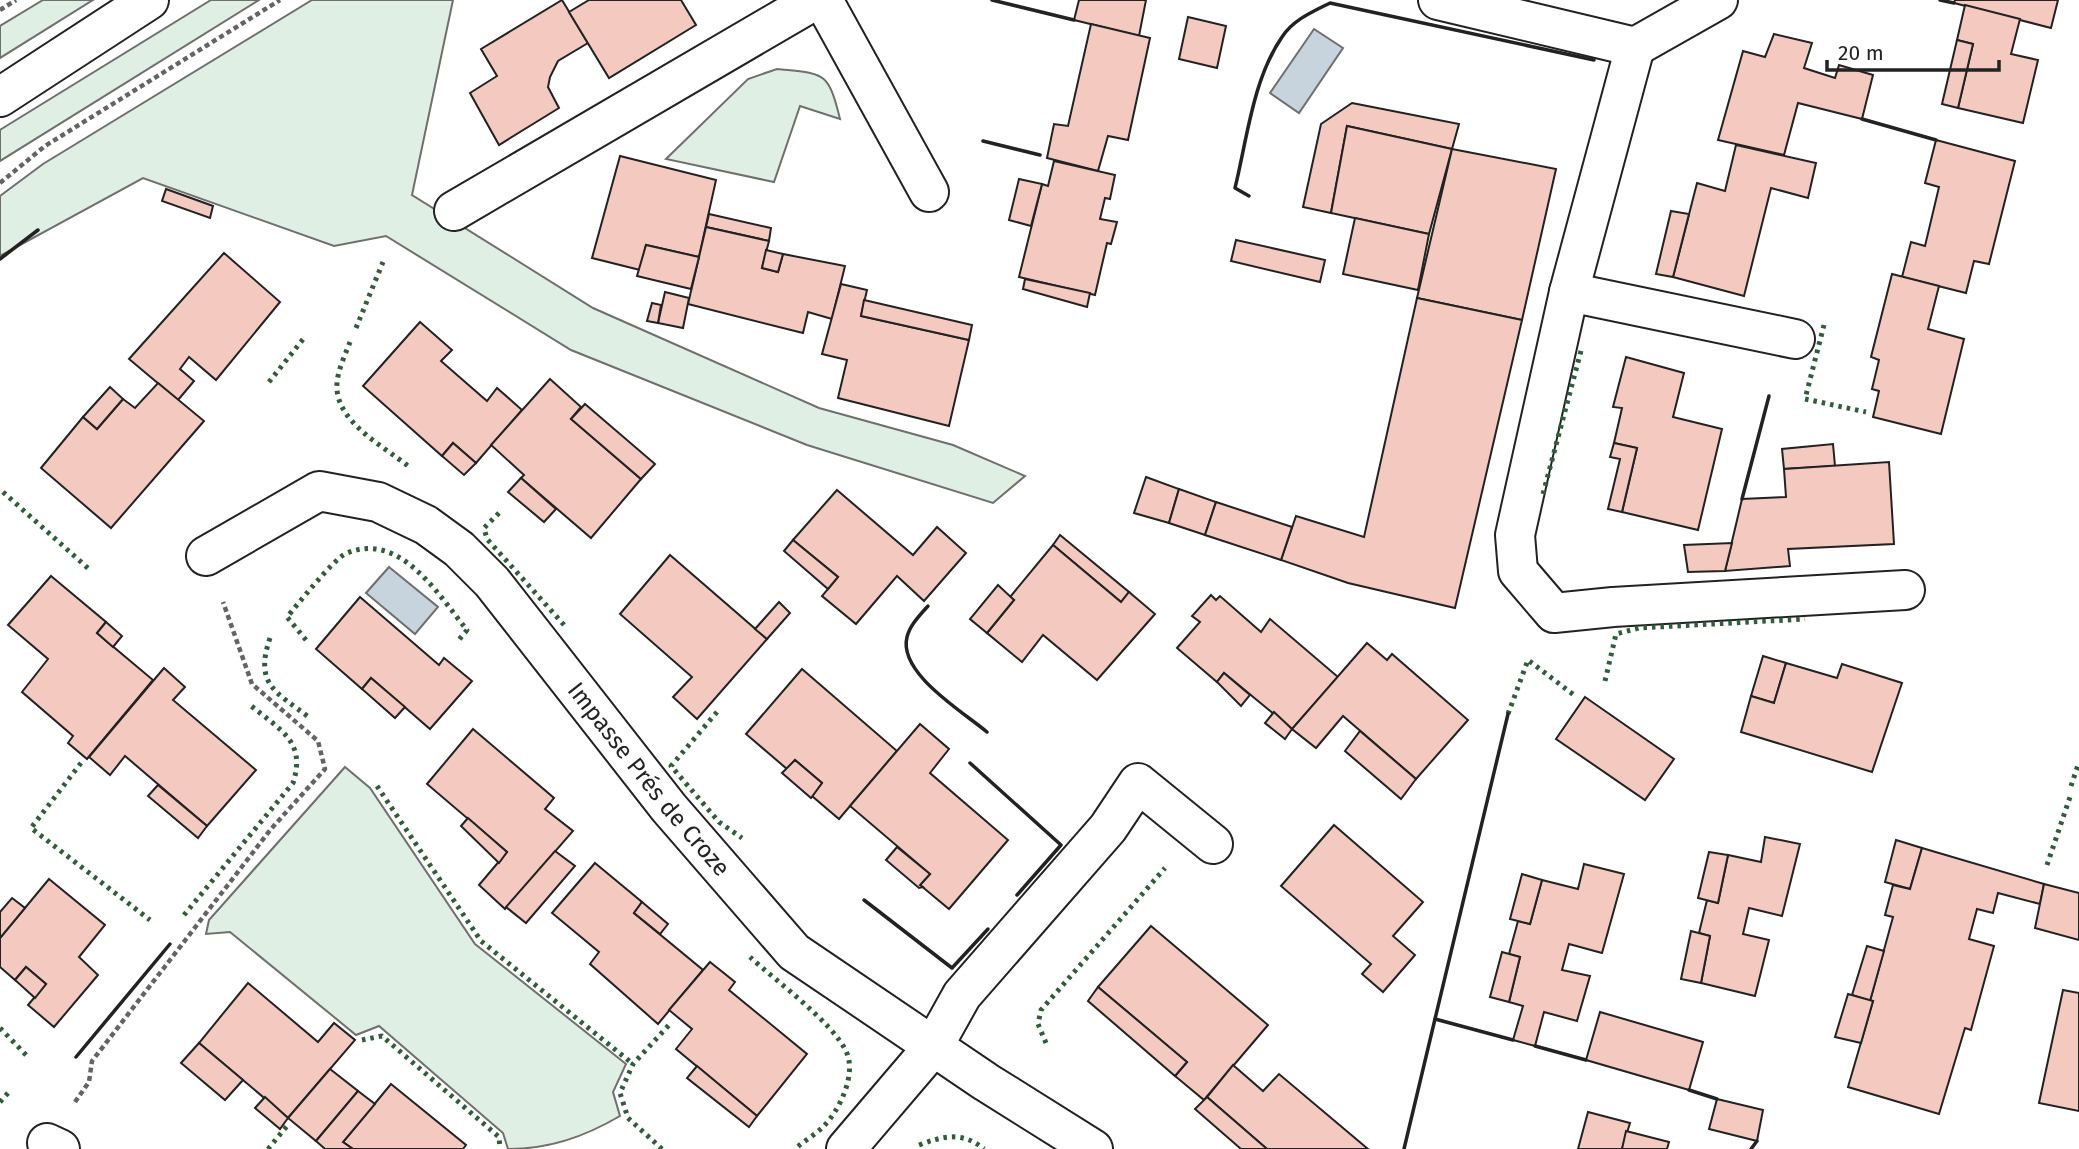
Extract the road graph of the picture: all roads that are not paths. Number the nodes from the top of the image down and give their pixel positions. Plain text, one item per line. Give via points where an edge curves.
1 (149, 0) edge
2 (815, 0) edge
3 (823, 0) edge
4 (1438, 0) edge
5 (1718, 0) edge
6 (1634, 47) junction
7 (0, 97) edge
8 (929, 192) dead end
9 (454, 211) dead end
10 (1569, 292) junction
11 (1795, 339) dead end
12 (206, 556) road end
13 (1905, 590) dead end
14 (1213, 844) dead end
15 (933, 1047) junction
16 (846, 1149) edge
17 (1093, 1149) edge

1 - 7 street
2 - 9 street
3 - 8 street
4 - 6 street
5 - 6 street
6 - 10 street
10 - 11 street
10 - 13 street via 1515,535 1518,570 1554,613
12 - 15 street, Impasse Prés de Croze via 319,491 378,502 426,525 492,582 638,771 794,951
14 - 15 street via 1138,783 1108,828 962,995
15 - 16 street
15 - 17 street, Impasse Prés de Croze

